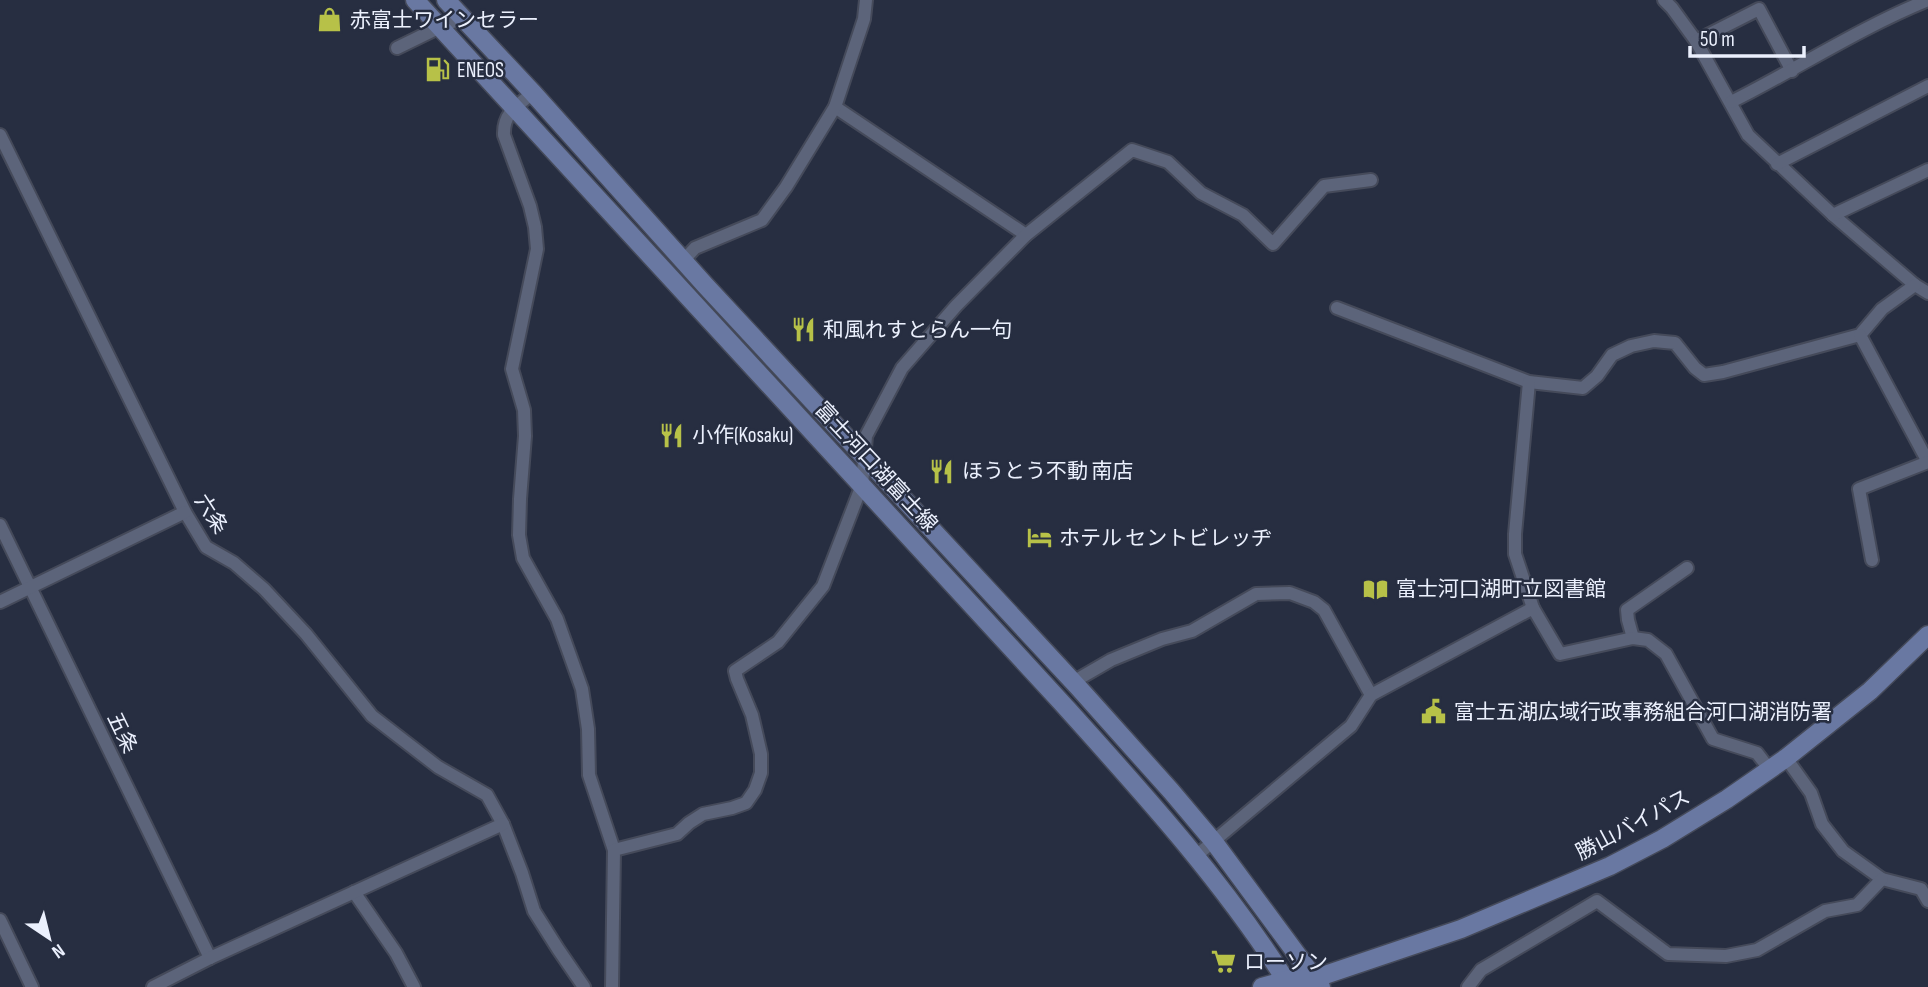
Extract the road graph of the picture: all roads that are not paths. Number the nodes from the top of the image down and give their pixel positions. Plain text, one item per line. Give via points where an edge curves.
1 (415, 0) edge
2 (446, 0) edge
3 (866, 0) edge
4 (1664, 0) edge
5 (1928, 0) edge
6 (463, 18) junction
7 (440, 27) junction
8 (1696, 41) junction
9 (397, 48) dead end
10 (1792, 71) junction
11 (1928, 86) edge
12 (533, 93) junction
13 (1731, 102) junction
14 (835, 107) junction
15 (515, 108) junction
16 (0, 135) edge
17 (1777, 164) junction
18 (1928, 170) edge
19 (1371, 180) dead end
20 (1833, 215) junction
21 (1026, 235) junction
22 (683, 261) junction
23 (1914, 285) junction
24 (1928, 293) edge
25 (1337, 308) dead end
26 (1860, 335) junction
27 (1530, 382) junction
28 (865, 459) junction
29 (1928, 462) edge
30 (862, 485) junction
31 (185, 512) junction
32 (0, 525) edge
33 (1872, 560) dead end
34 (1687, 568) dead end
35 (30, 588) junction
36 (0, 602) edge
37 (1533, 608) junction
38 (1928, 635) edge
39 (1633, 638) junction
40 (1073, 682) junction
41 (1371, 695) junction
42 (1786, 758) junction
43 (1770, 770) junction
44 (503, 824) junction
45 (1214, 842) junction
46 (614, 850) junction
47 (1196, 856) junction
48 (1882, 880) junction
49 (354, 892) junction
50 (1928, 901) edge
51 (0, 920) edge
52 (210, 958) junction
53 (186, 970) junction
54 (1288, 983) edge
55 (1314, 984) edge
56 (32, 987) edge
57 (153, 987) edge
58 (181, 987) edge
59 (414, 987) edge
60 (584, 987) edge
61 (612, 987) edge
62 (1262, 987) edge
63 (1468, 987) edge

1 - 7 main road, 富士河口湖富士線
2 - 6 main road, 富士河口湖富士線
3 - 14 street
4 - 8 street
5 - 10 street
6 - 7 street
6 - 12 main road, 富士河口湖富士線
7 - 9 street
7 - 15 main road, 富士河口湖富士線
8 - 10 street via 1759,9
8 - 13 street
10 - 13 street
11 - 17 street
12 - 15 street
12 - 22 main road, 富士河口湖富士線
13 - 17 street via 1748,135
14 - 21 street
14 - 22 street via 762,220 695,248
15 - 30 main road, 富士河口湖富士線
15 - 46 street via 504,124 504,135 530,206 537,249 512,369 524,410 519,535 523,558 556,619 582,689 589,775
16 - 31 street, 六条
17 - 20 street
18 - 20 street
19 - 21 street via 1324,186 1273,244 1243,215 1201,193 1168,162 1132,150
20 - 23 street
21 - 28 street via 902,368 866,436
22 - 28 main road, 富士河口湖富士線
23 - 24 street
23 - 26 street via 1882,309
25 - 27 street
26 - 27 street via 1704,375 1675,343 1654,341 1612,355 1583,387
26 - 29 street
27 - 37 street via 1515,554
28 - 30 street
28 - 40 main road, 富士河口湖富士線
29 - 33 street via 1859,489
30 - 46 street via 823,586 778,642 735,671 761,754 755,790 746,803 703,814 677,834
30 - 47 main road, 富士河口湖富士線
31 - 35 street
31 - 44 street, 六条 via 206,547 264,589 372,716 438,767 486,795
32 - 35 street, 五条
34 - 39 street via 1627,610
35 - 36 street
35 - 52 street, 五条
37 - 39 street via 1560,654
37 - 41 street
38 - 42 main road, 勝山バイパス via 1870,691
39 - 43 street via 1648,640 1665,654 1713,739 1757,753
40 - 41 street via 1111,660 1192,631 1256,594 1290,593 1314,601 1324,610
40 - 45 main road, 富士河口湖富士線
41 - 45 street via 1351,726
42 - 43 main road, 勝山バイパス
42 - 48 street via 1811,793 1822,824 1843,851
43 - 55 main road, 勝山バイパス via 1662,839 1609,866 1461,929
44 - 49 street
44 - 60 street, 六条 via 534,911
45 - 47 street
45 - 55 main road, 富士河口湖富士線
46 - 61 street
47 - 54 main road, 富士河口湖富士線
48 - 50 street via 1921,889
48 - 63 street via 1857,905 1825,911 1757,950 1726,956 1668,954 1597,901 1480,970
49 - 52 street
49 - 59 street
51 - 56 street
52 - 53 street
53 - 57 street
53 - 58 street
54 - 55 main road
54 - 62 main road

